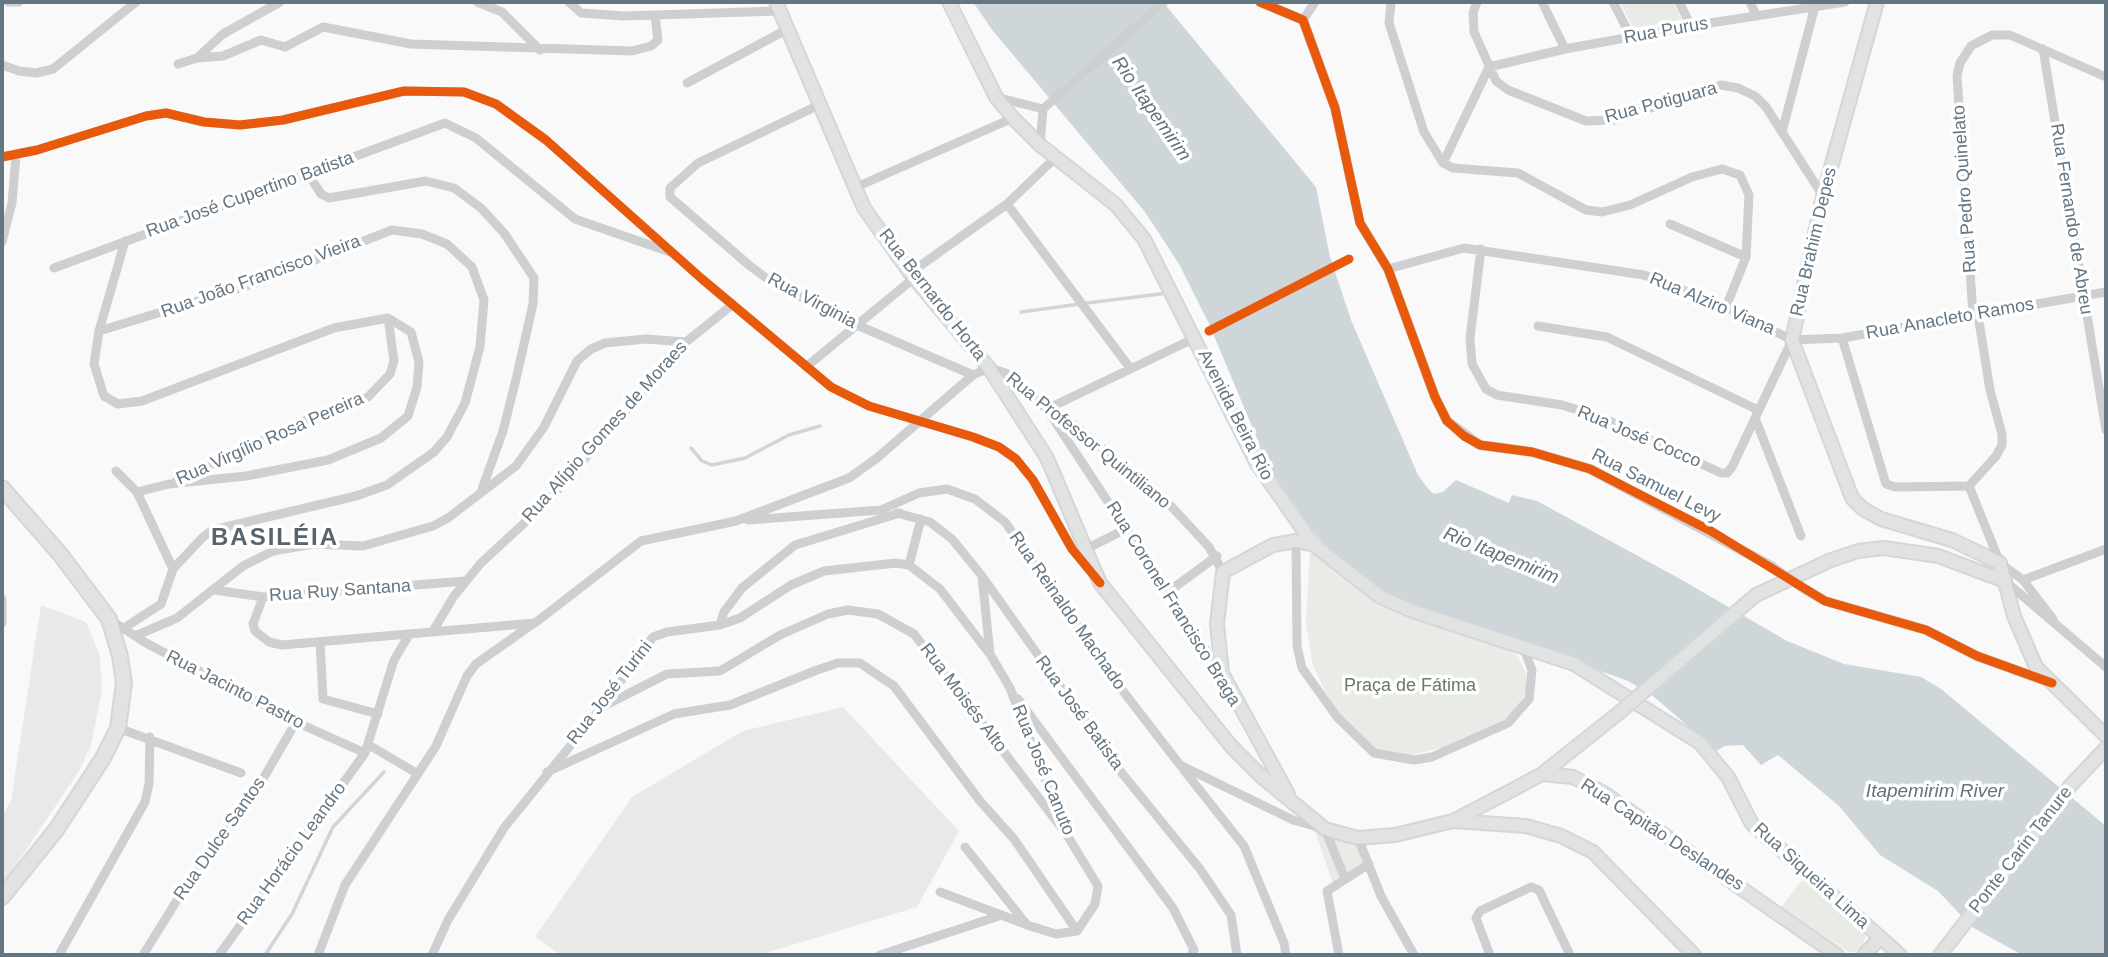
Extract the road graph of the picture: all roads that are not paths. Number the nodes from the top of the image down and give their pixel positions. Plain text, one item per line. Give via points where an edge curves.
1 (136, 2) edge
2 (281, 2) edge
3 (477, 2) edge
4 (569, 2) edge
5 (949, 2) edge
6 (1164, 2) edge
7 (1260, 2) edge
8 (1315, 2) edge
9 (1391, 2) edge
10 (1477, 2) edge
11 (1542, 2) edge
12 (1613, 2) edge
13 (1679, 2) edge
14 (1750, 2) edge
15 (1845, 2) edge
16 (1878, 2) edge
17 (1833, 3) edge
18 (777, 6) edge
19 (1815, 6) junction
20 (1756, 15) junction
21 (654, 16) junction
22 (1303, 20) junction
23 (1691, 26) junction
24 (786, 30) junction
25 (1631, 37) junction
26 (1565, 49) junction
27 (2043, 49) junction
28 (540, 50) junction
29 (197, 58) junction
30 (178, 64) dead end
31 (2, 65) edge
32 (1489, 67) junction
33 (2106, 77) edge
34 (687, 83) dead end
35 (996, 97) junction
36 (821, 104) junction
37 (1045, 107) junction
38 (1013, 118) junction
39 (1782, 132) junction
40 (1040, 145) junction
41 (16, 155) junction
42 (2, 157) edge
43 (1055, 158) junction
44 (1443, 163) junction
45 (309, 175) junction
46 (853, 188) junction
47 (1823, 196) junction
48 (1007, 204) junction
49 (1670, 224) dead end
50 (125, 241) junction
51 (2, 242) edge
52 (1481, 249) junction
53 (673, 253) junction
54 (1746, 257) junction
55 (54, 268) dead end
56 (1388, 269) junction
57 (912, 275) junction
58 (2106, 292) edge
59 (2083, 295) junction
60 (732, 305) junction
61 (1726, 307) junction
62 (1976, 315) junction
63 (388, 318) junction
64 (857, 325) junction
65 (1538, 326) dead end
66 (99, 331) junction
67 (1195, 338) junction
68 (1842, 338) junction
69 (1792, 340) junction
70 (686, 342) junction
71 (806, 367) junction
72 (989, 368) junction
73 (1130, 368) junction
74 (973, 375) junction
75 (1046, 409) junction
76 (1757, 414) junction
77 (915, 422) junction
78 (2106, 430) edge
79 (116, 471) dead end
80 (1727, 473) joint
81 (169, 484) junction
82 (1969, 486) junction
83 (2, 488) edge
84 (481, 490) junction
85 (137, 492) junction
86 (881, 510) junction
87 (901, 513) junction
88 (921, 519) junction
89 (736, 521) junction
90 (1126, 529) junction
91 (1801, 536) dead end
92 (1296, 541) junction
93 (1314, 545) junction
94 (2106, 548) edge
95 (1086, 549) junction
96 (1217, 556) junction
97 (2000, 564) junction
98 (909, 565) junction
99 (173, 569) junction
100 (1223, 572) junction
101 (982, 576) junction
102 (2023, 580) junction
103 (466, 581) junction
104 (2005, 581) junction
105 (1100, 583) junction
106 (215, 590) junction
107 (1168, 592) junction
108 (263, 597) junction
109 (2, 599) edge
110 (109, 619) junction
111 (2053, 619) junction
112 (2, 623) edge
113 (535, 623) junction
114 (720, 625) junction
115 (124, 628) junction
116 (433, 631) junction
117 (409, 635) junction
118 (135, 636) junction
119 (320, 642) junction
120 (1524, 649) junction
121 (990, 654) junction
122 (2106, 667) edge
123 (1222, 673) junction
124 (2052, 683) junction
125 (1010, 688) junction
126 (600, 709) junction
127 (378, 714) junction
128 (296, 722) junction
129 (118, 727) junction
130 (2106, 736) edge
131 (149, 737) junction
132 (1700, 743) joint
133 (2106, 748) edge
134 (367, 749) junction
135 (1180, 765) junction
136 (547, 772) junction
137 (241, 773) dead end
138 (418, 774) junction
139 (1542, 774) junction
140 (1294, 803) junction
141 (1453, 821) junction
142 (1325, 829) junction
143 (1067, 835) junction
144 (1358, 838) junction
145 (965, 847) dead end
146 (1368, 864) junction
147 (1345, 880) junction
148 (940, 892) dead end
149 (2, 897) edge
150 (1002, 915) junction
151 (1027, 925) junction
152 (1077, 931) junction
153 (1880, 938) junction
154 (59, 955) edge
155 (143, 955) edge
156 (219, 955) edge
157 (318, 955) edge
158 (432, 955) edge
159 (880, 955) edge
160 (1191, 955) edge
161 (1237, 955) edge
162 (1286, 955) edge
163 (1339, 955) edge
164 (1413, 955) edge
165 (1490, 955) edge
166 (1570, 955) edge
167 (1694, 955) edge
168 (1837, 955) edge
169 (1864, 955) edge
170 (1900, 955) edge
171 (1940, 955) edge

1 - 31 street via 53,69 19,72
2 - 29 street via 223,34
3 - 28 street via 502,12
4 - 21 street via 581,13
5 - 35 main road, Avenida Beira Rio
6 - 37 street
7 - 22 street
8 - 22 street
9 - 44 street via 1389,23 1396,48 1424,132
10 - 32 street, Rua Potiguara via 1474,32
11 - 26 street
12 - 25 street
13 - 23 street
14 - 20 street
15 - 17 street, Rua Purus
16 - 47 main road, Rua Brahim Depes
17 - 19 street, Rua Purus
18 - 21 street
18 - 24 main road, Rua Bernardo Horta
19 - 20 street, Rua Purus
19 - 39 street
20 - 23 street, Rua Purus
21 - 28 street via 659,35 651,46 632,51
22 - 56 street, Rua Samuel Levy via 1335,108 1360,223
23 - 25 street, Rua Purus
24 - 34 street
24 - 36 main road, Rua Bernardo Horta
25 - 26 street, Rua Purus
26 - 32 street, Rua Purus
27 - 33 street
27 - 59 street, Rua Fernando de Abreu
27 - 62 street, Rua Pedro Quinelato via 2010,35 1992,35 1971,47 1960,63 1957,76
28 - 29 street via 411,44 323,27 285,47 261,40 223,56
29 - 30 street
32 - 39 street, Rua Potiguara via 1496,81 1508,90 1586,121 1614,120 1721,85 1738,88 1755,96
32 - 44 street
35 - 37 street
35 - 38 main road, Avenida Beira Rio
36 - 46 main road, Rua Bernardo Horta
36 - 64 street, Rua Virginia via 698,163 670,188 670,197 773,283
37 - 40 street
38 - 40 main road, Avenida Beira Rio
38 - 46 street
39 - 47 street, Rua Potiguara
40 - 43 main road, Avenida Beira Rio
41 - 42 street
41 - 51 street via 12,203
41 - 53 street via 166,113 240,125 283,120 404,91 464,92 496,104 546,140
43 - 48 street
43 - 67 main road, Avenida Beira Rio via 1131,220 1160,264
44 - 54 street via 1453,169 1518,173 1586,210 1602,212 1630,205 1692,177 1732,170 1740,174 1749,195
45 - 50 street, Rua José Cupertino Batista
45 - 53 street, Rua José Cupertino Batista via 445,123 476,138 575,219
45 - 84 street via 329,198 426,181 454,188 496,224 534,278 533,304 503,431
46 - 57 main road, Rua Bernardo Horta
47 - 69 main road, Rua Brahim Depes
48 - 57 street
48 - 73 street
49 - 54 street
50 - 55 street, Rua José Cupertino Batista
50 - 66 street
52 - 56 street, Rua Alziro Viana via 1453,249
52 - 61 street, Rua Alziro Viana via 1644,275
52 - 80 street, Rua José Cocco via 1470,338 1472,364 1486,389 1602,418
53 - 60 street
54 - 61 street
56 - 124 street, Rua Samuel Levy, bridge via 1435,397 1447,421 1464,436 1480,445 1542,454 1590,469 1771,566 1825,601 1926,630 1977,656
57 - 64 street
57 - 72 main road, Rua Bernardo Horta
58 - 59 street, Rua Anacleto Ramos
59 - 62 street, Rua Anacleto Ramos
59 - 78 street, Rua Fernando de Abreu
60 - 70 street, Rua Alípio Gomes de Moraes
60 - 71 street
61 - 69 street, Rua Alziro Viana
62 - 68 street, Rua Anacleto Ramos
62 - 82 street, Rua Pedro Quinelato via 2003,434 1996,456
63 - 66 street via 334,328 142,401 118,404 104,396 97,379 94,364
63 - 81 street, Rua Virgílio Rosa Pereira via 394,361 390,374 368,397 326,411
63 - 81 street via 411,332 419,362 408,416 381,438 328,460 246,476
64 - 71 street
64 - 74 street, Rua Virginia
65 - 76 street via 1607,337
66 - 99 street, Rua João Francisco Vieira via 250,285 392,230 422,234 447,244 472,267 484,300 480,347 465,403 447,437 412,470 356,496 213,530
67 - 73 street
67 - 93 main road, Avenida Beira Rio via 1257,464
68 - 69 street, Rua Anacleto Ramos
68 - 82 street via 1886,484
69 - 76 street, Rua Brahim Depes
69 - 97 main road, Rua Alziro Viana via 1852,498 1881,519 1952,540
70 - 84 street via 605,343 591,349 577,361 544,427 516,466
70 - 103 street, Rua Alípio Gomes de Moraes via 547,502
71 - 77 street via 869,407
72 - 74 street
72 - 75 street, Rua Professor Quintiliano via 1006,373
72 - 95 main road, Rua Bernardo Horta via 1047,458
73 - 75 street
74 - 77 street
75 - 90 street, Rua Coronel Francisco Braga
75 - 96 street, Rua Professor Quintiliano via 1068,420 1171,506
76 - 80 street, Rua Brahim Depes
76 - 91 street
77 - 89 street via 849,478
77 - 105 street via 973,436 1016,459 1072,549
79 - 85 street
81 - 85 street
82 - 97 street
83 - 110 highway
84 - 106 street via 433,526 363,546 314,544 273,551 243,566
85 - 99 street
86 - 87 street, Rua José Batista
86 - 89 street, Rua Reinaldo Machado
86 - 135 street, Rua Reinaldo Machado via 919,494 947,489 975,499 1005,522
87 - 88 street, Rua José Batista
87 - 114 street via 795,545 742,587
88 - 98 street
88 - 101 street, Rua José Batista via 952,539
89 - 113 street via 641,541
90 - 95 street
90 - 107 street, Rua Coronel Francisco Braga
92 - 93 main road
92 - 100 main road via 1273,545
92 - 120 street via 1297,646 1302,668 1337,717 1374,752 1414,760 1432,757 1508,723 1529,699 1532,670
93 - 120 main road, Avenida Beira Rio via 1388,601
94 - 102 street
95 - 105 main road, Rua Bernardo Horta
96 - 100 street, Rua Professor Quintiliano
96 - 107 street
97 - 102 street
97 - 104 main road
98 - 114 street, Rua José Turini via 865,564 824,571
98 - 121 street via 940,589
99 - 115 street via 161,604
100 - 123 main road, Rua Professor Quintiliano via 1217,624
101 - 121 street, Rua José Canuto
101 - 161 street, Rua José Batista via 1121,772 1224,904 1231,915
102 - 111 street
103 - 108 street, Rua Ruy Santana
103 - 116 street, Rua Alípio Gomes de Moraes
104 - 111 street
104 - 124 main road via 2030,654
104 - 139 main road, bridge via 1938,556 1884,548 1831,560 1756,595
105 - 140 main road, Rua Bernardo Horta via 1231,746
106 - 108 street, Rua Ruy Santana
106 - 118 street via 164,625
107 - 123 street, Rua Coronel Francisco Braga
108 - 119 street via 253,624 261,638 282,645
109 - 112 street
110 - 115 street, Rua Jacinto Pastro
110 - 129 highway via 124,683
111 - 122 street
113 - 116 street
113 - 138 street via 471,670
114 - 126 street, Rua José Turini via 653,637
115 - 118 street, Rua Jacinto Pastro
116 - 117 street
117 - 119 street
117 - 127 street, Rua Horácio Leandro via 394,660
118 - 128 street, Rua Jacinto Pastro
119 - 127 street via 323,698
120 - 132 main road, Avenida Beira Rio via 1592,673
121 - 125 street, Rua José Canuto
123 - 140 main road, Rua Coronel Francisco Braga
124 - 130 main road
125 - 143 street, Rua José Canuto
125 - 160 street via 1173,908 1194,950
126 - 136 street, Rua José Turini
126 - 143 street, Rua Moisés Alto via 667,674 720,671 780,635 828,614 848,610 877,614 914,634
127 - 134 street, Rua Horácio Leandro
128 - 134 street, Rua Jacinto Pastro
128 - 155 street, Rua Dulce Santos via 260,784 178,897
129 - 131 street
129 - 149 highway via 56,830
131 - 137 street
131 - 154 street via 145,802
132 - 153 main road, Rua Siqueira Lima via 1728,777 1752,824
133 - 171 main road, Ponte Carin Tanure via 2071,785
134 - 138 street, Rua Jacinto Pastro
134 - 156 street, Rua Horácio Leandro
135 - 142 street, Rua Reinaldo Machado via 1293,820
135 - 162 street via 1244,846
136 - 152 street via 674,713 730,705 838,663 860,663 894,686 1014,839
136 - 158 street, Rua José Turini via 504,828
138 - 157 street via 345,885
139 - 141 main road
139 - 168 main road, Rua Capitão Deslandes via 1585,782
140 - 142 main road
141 - 144 main road via 1395,835
141 - 167 main road via 1498,823 1561,835 1593,852
142 - 144 main road
142 - 147 street
143 - 152 street, Rua José Canuto via 1098,886 1095,904
144 - 146 street
145 - 151 street
146 - 147 street
146 - 164 street
147 - 163 street via 1327,891
148 - 150 street
150 - 151 street
150 - 159 street
151 - 152 street via 1056,934
153 - 169 main road
153 - 170 main road, Rua Siqueira Lima
165 - 166 street via 1476,918 1480,911 1531,887 1539,890

